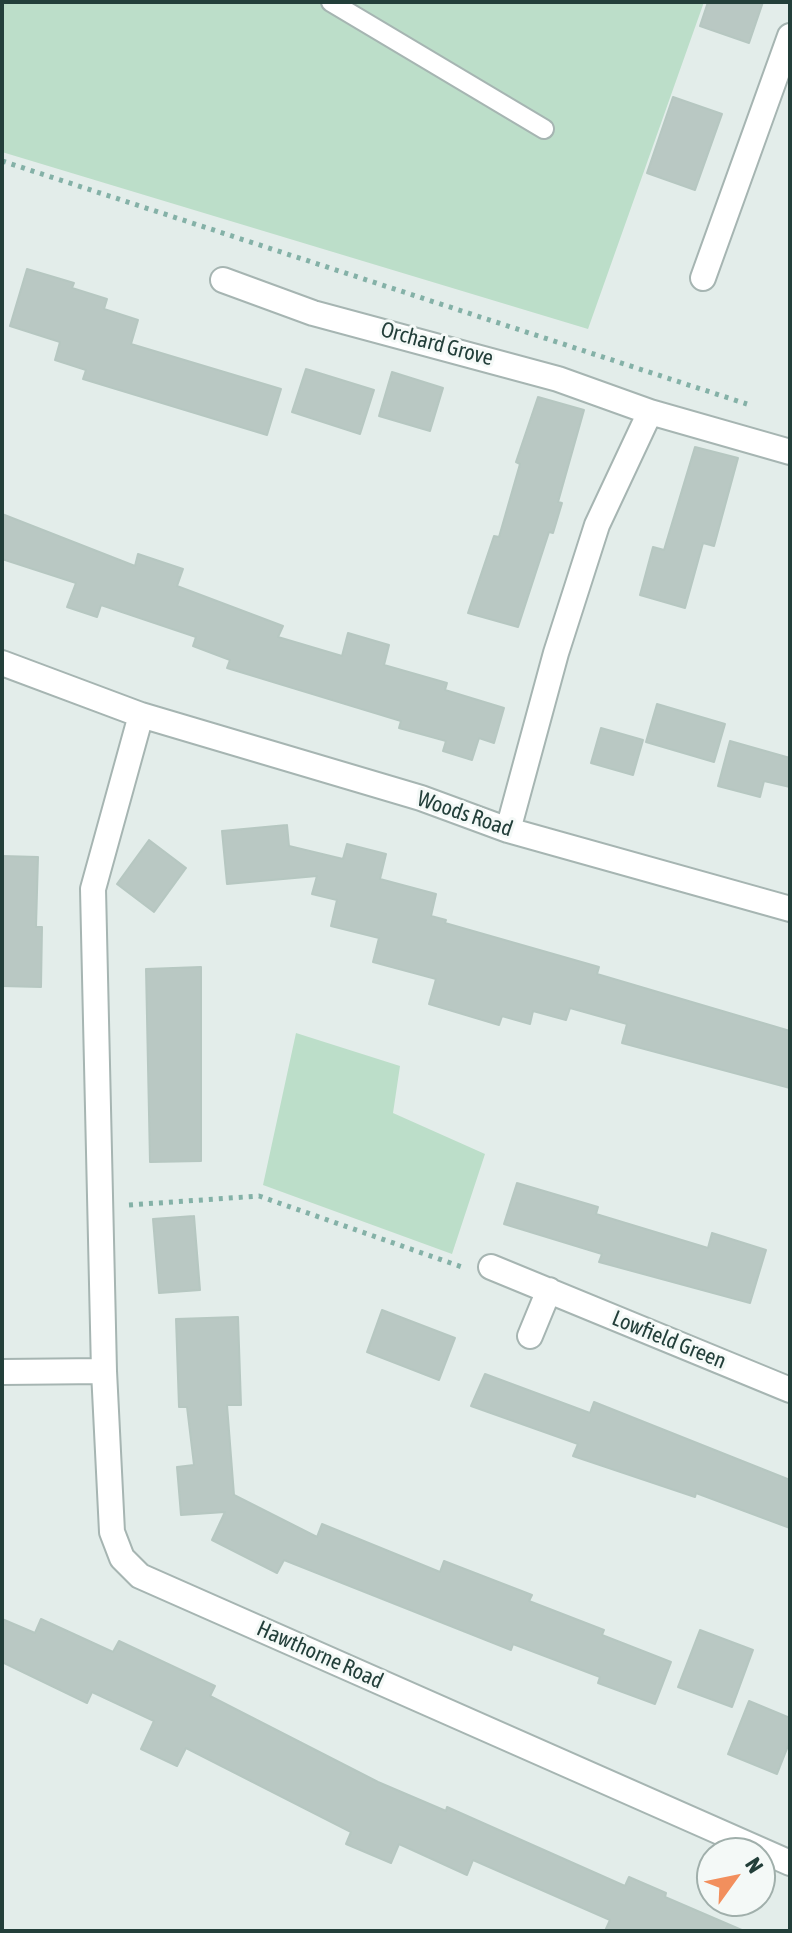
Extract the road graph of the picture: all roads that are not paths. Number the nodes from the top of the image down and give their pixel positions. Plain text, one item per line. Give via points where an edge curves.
1 (331, 2) edge
2 (790, 36) edge
3 (544, 129) dead end
4 (703, 278) dead end
5 (223, 280) dead end
6 (650, 412) junction
7 (790, 452) edge
8 (2, 663) edge
9 (141, 715) junction
10 (508, 830) junction
11 (790, 909) edge
12 (491, 1267) road end
13 (549, 1290) junction
14 (530, 1336) dead end
15 (104, 1371) junction
16 (2, 1372) edge
17 (790, 1390) edge
18 (790, 1863) edge

1 - 3 lane
2 - 4 street
5 - 6 street, Orchard Grove via 313,313 558,379
6 - 7 street, Orchard Grove
6 - 10 street via 597,525
8 - 9 street, Woods Road
9 - 10 street, Woods Road via 421,798
9 - 15 street via 93,889
10 - 11 street, Woods Road
12 - 13 street, Lowfield Green
13 - 14 street
13 - 17 street, Lowfield Green
15 - 16 street
15 - 18 street, Hawthorne Road via 112,1532 122,1558 140,1576

